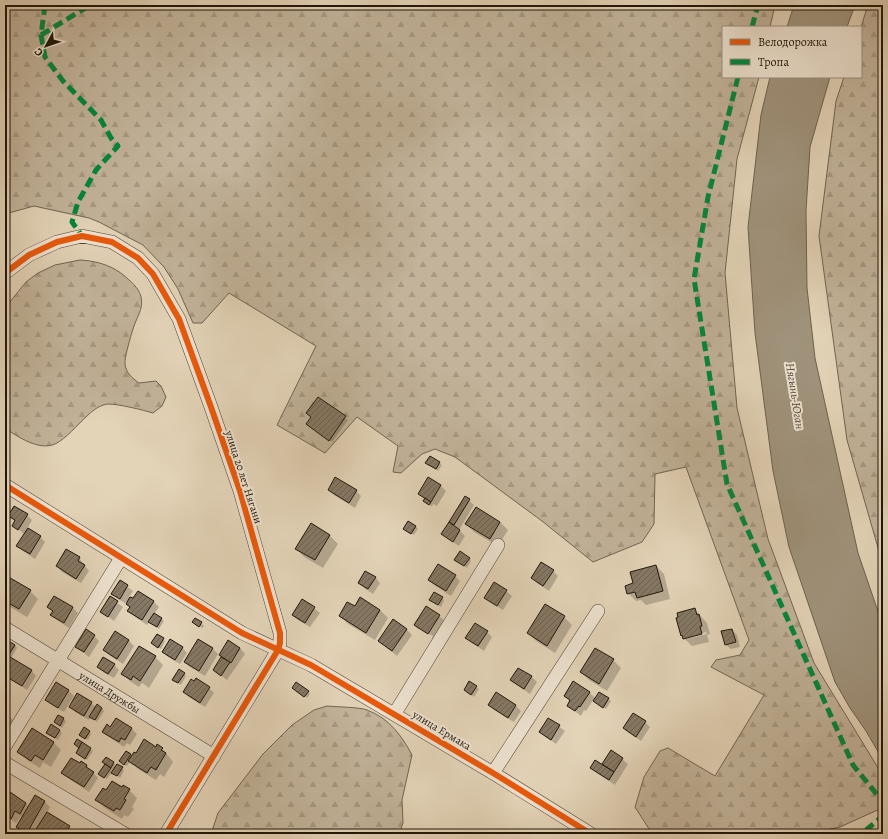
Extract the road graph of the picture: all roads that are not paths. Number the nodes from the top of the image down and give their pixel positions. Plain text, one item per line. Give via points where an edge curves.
1 (5, 273) edge
2 (5, 485) edge
3 (498, 545) dead end
4 (121, 558) junction
5 (598, 611) dead end
6 (5, 628) edge
7 (278, 650) junction
8 (58, 662) junction
9 (395, 714) junction
10 (5, 746) edge
11 (214, 756) junction
12 (5, 763) edge
13 (493, 773) junction
14 (125, 834) edge
15 (166, 834) edge
16 (591, 834) edge

1 - 7 street, улица 20 лет Нягани via 29,255 57,242 82,236 112,242 138,258 153,274 179,319 240,491 280,633
2 - 4 street, улица Ермака
3 - 9 street
4 - 7 street, улица Ермака via 242,633
4 - 8 street
5 - 13 street
6 - 8 street, улица Дружбы
7 - 9 street, улица Ермака via 311,665
7 - 11 street, улица 20 лет Нягани
8 - 10 street
8 - 11 street, улица Дружбы
9 - 13 street, улица Ермака
11 - 15 street, улица 20 лет Нягани
12 - 14 street
13 - 16 street, улица Ермака

